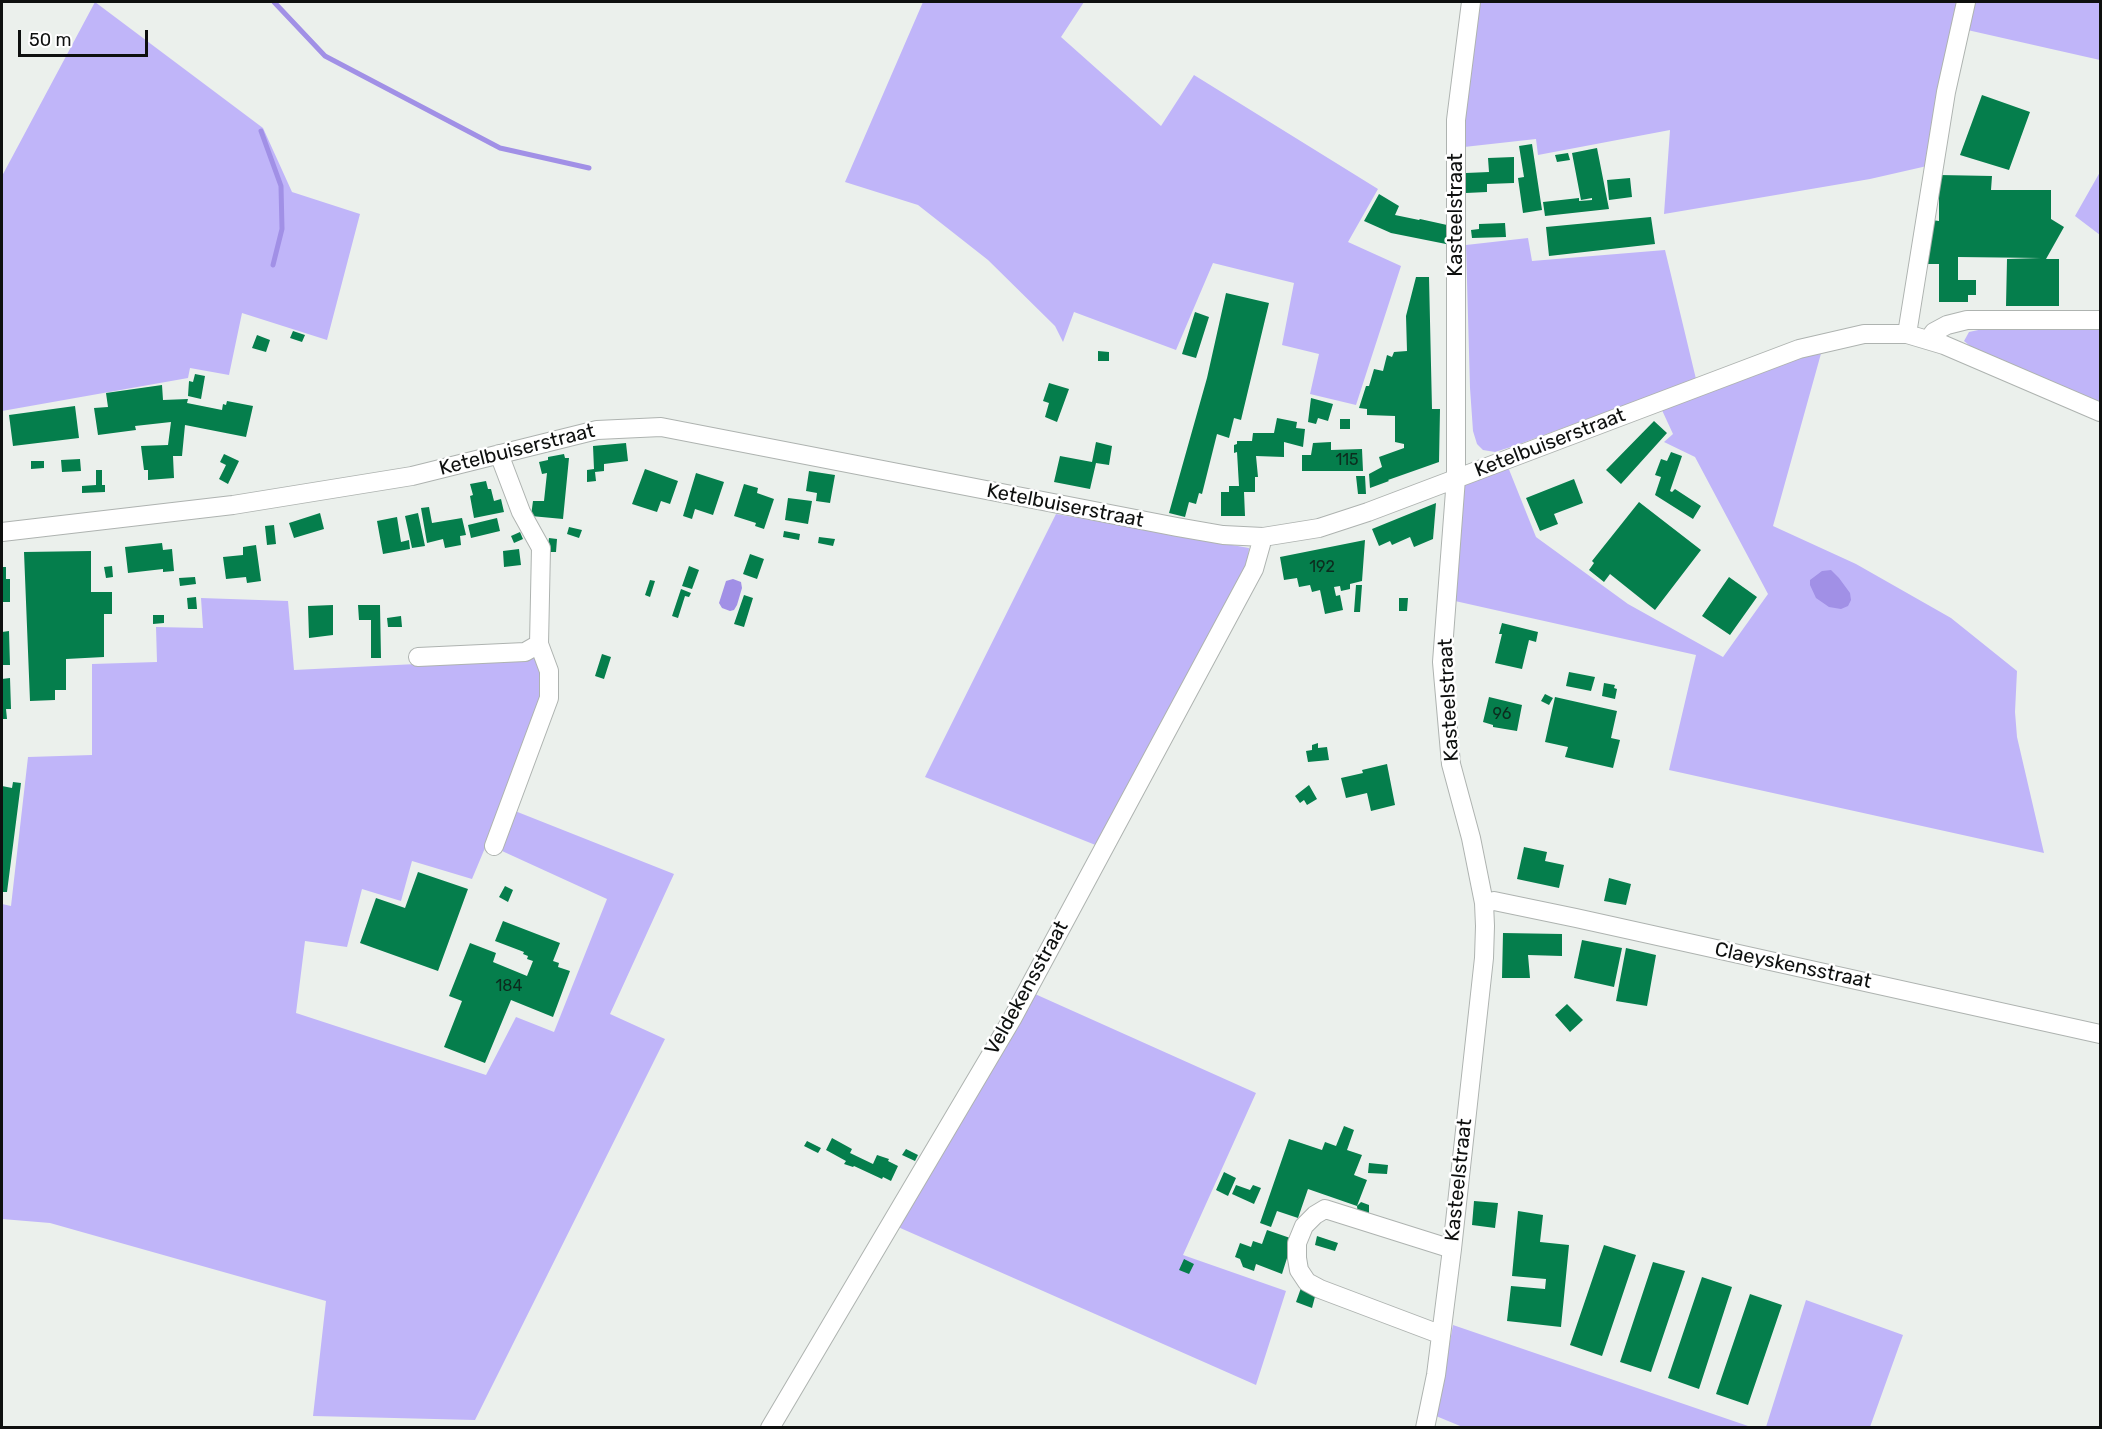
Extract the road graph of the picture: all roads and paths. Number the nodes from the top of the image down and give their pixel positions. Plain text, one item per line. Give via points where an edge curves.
1 (1471, 2) edge
2 (1966, 2) edge
3 (2100, 320) edge
4 (1907, 334) junction
5 (1928, 340) junction
6 (2100, 412) edge
7 (499, 454) junction
8 (1456, 478) junction
9 (2, 532) edge
10 (1263, 537) junction
11 (539, 644) junction
12 (418, 657) dead end
13 (495, 846) dead end
14 (1484, 903) junction
15 (2100, 1034) edge
16 (1452, 1250) junction
17 (1441, 1332) junction
18 (770, 1428) edge
19 (1425, 1428) edge

1 - 8 street, Kasteelstraat via 1456,120
2 - 4 street via 1946,92
3 - 5 street via 1968,320 1947,325
4 - 5 street, Ketelbuiserstraat
4 - 8 street, Ketelbuiserstraat via 1864,333 1799,349
5 - 6 street, Ketelbuiserstraat
7 - 9 street, Ketelbuiserstraat via 412,476 233,505
7 - 10 street, Ketelbuiserstraat via 597,430 661,428 1177,527
7 - 11 street via 521,512 541,548
8 - 10 street, Ketelbuiserstraat via 1319,528
8 - 14 street, Kasteelstraat via 1442,662 1444,700 1451,764
10 - 18 street, Veldekensstraat via 1254,569 1012,1019
11 - 12 street via 525,652
11 - 13 street via 549,671 549,698
14 - 15 street, Claeyskensstraat via 1494,901 1576,918
14 - 16 street, Kasteelstraat via 1484,958
16 - 17 street, Kasteelstraat
16 - 17 street via 1325,1209 1304,1226 1297,1243 1299,1270 1307,1282
17 - 19 street, Kasteelstraat

